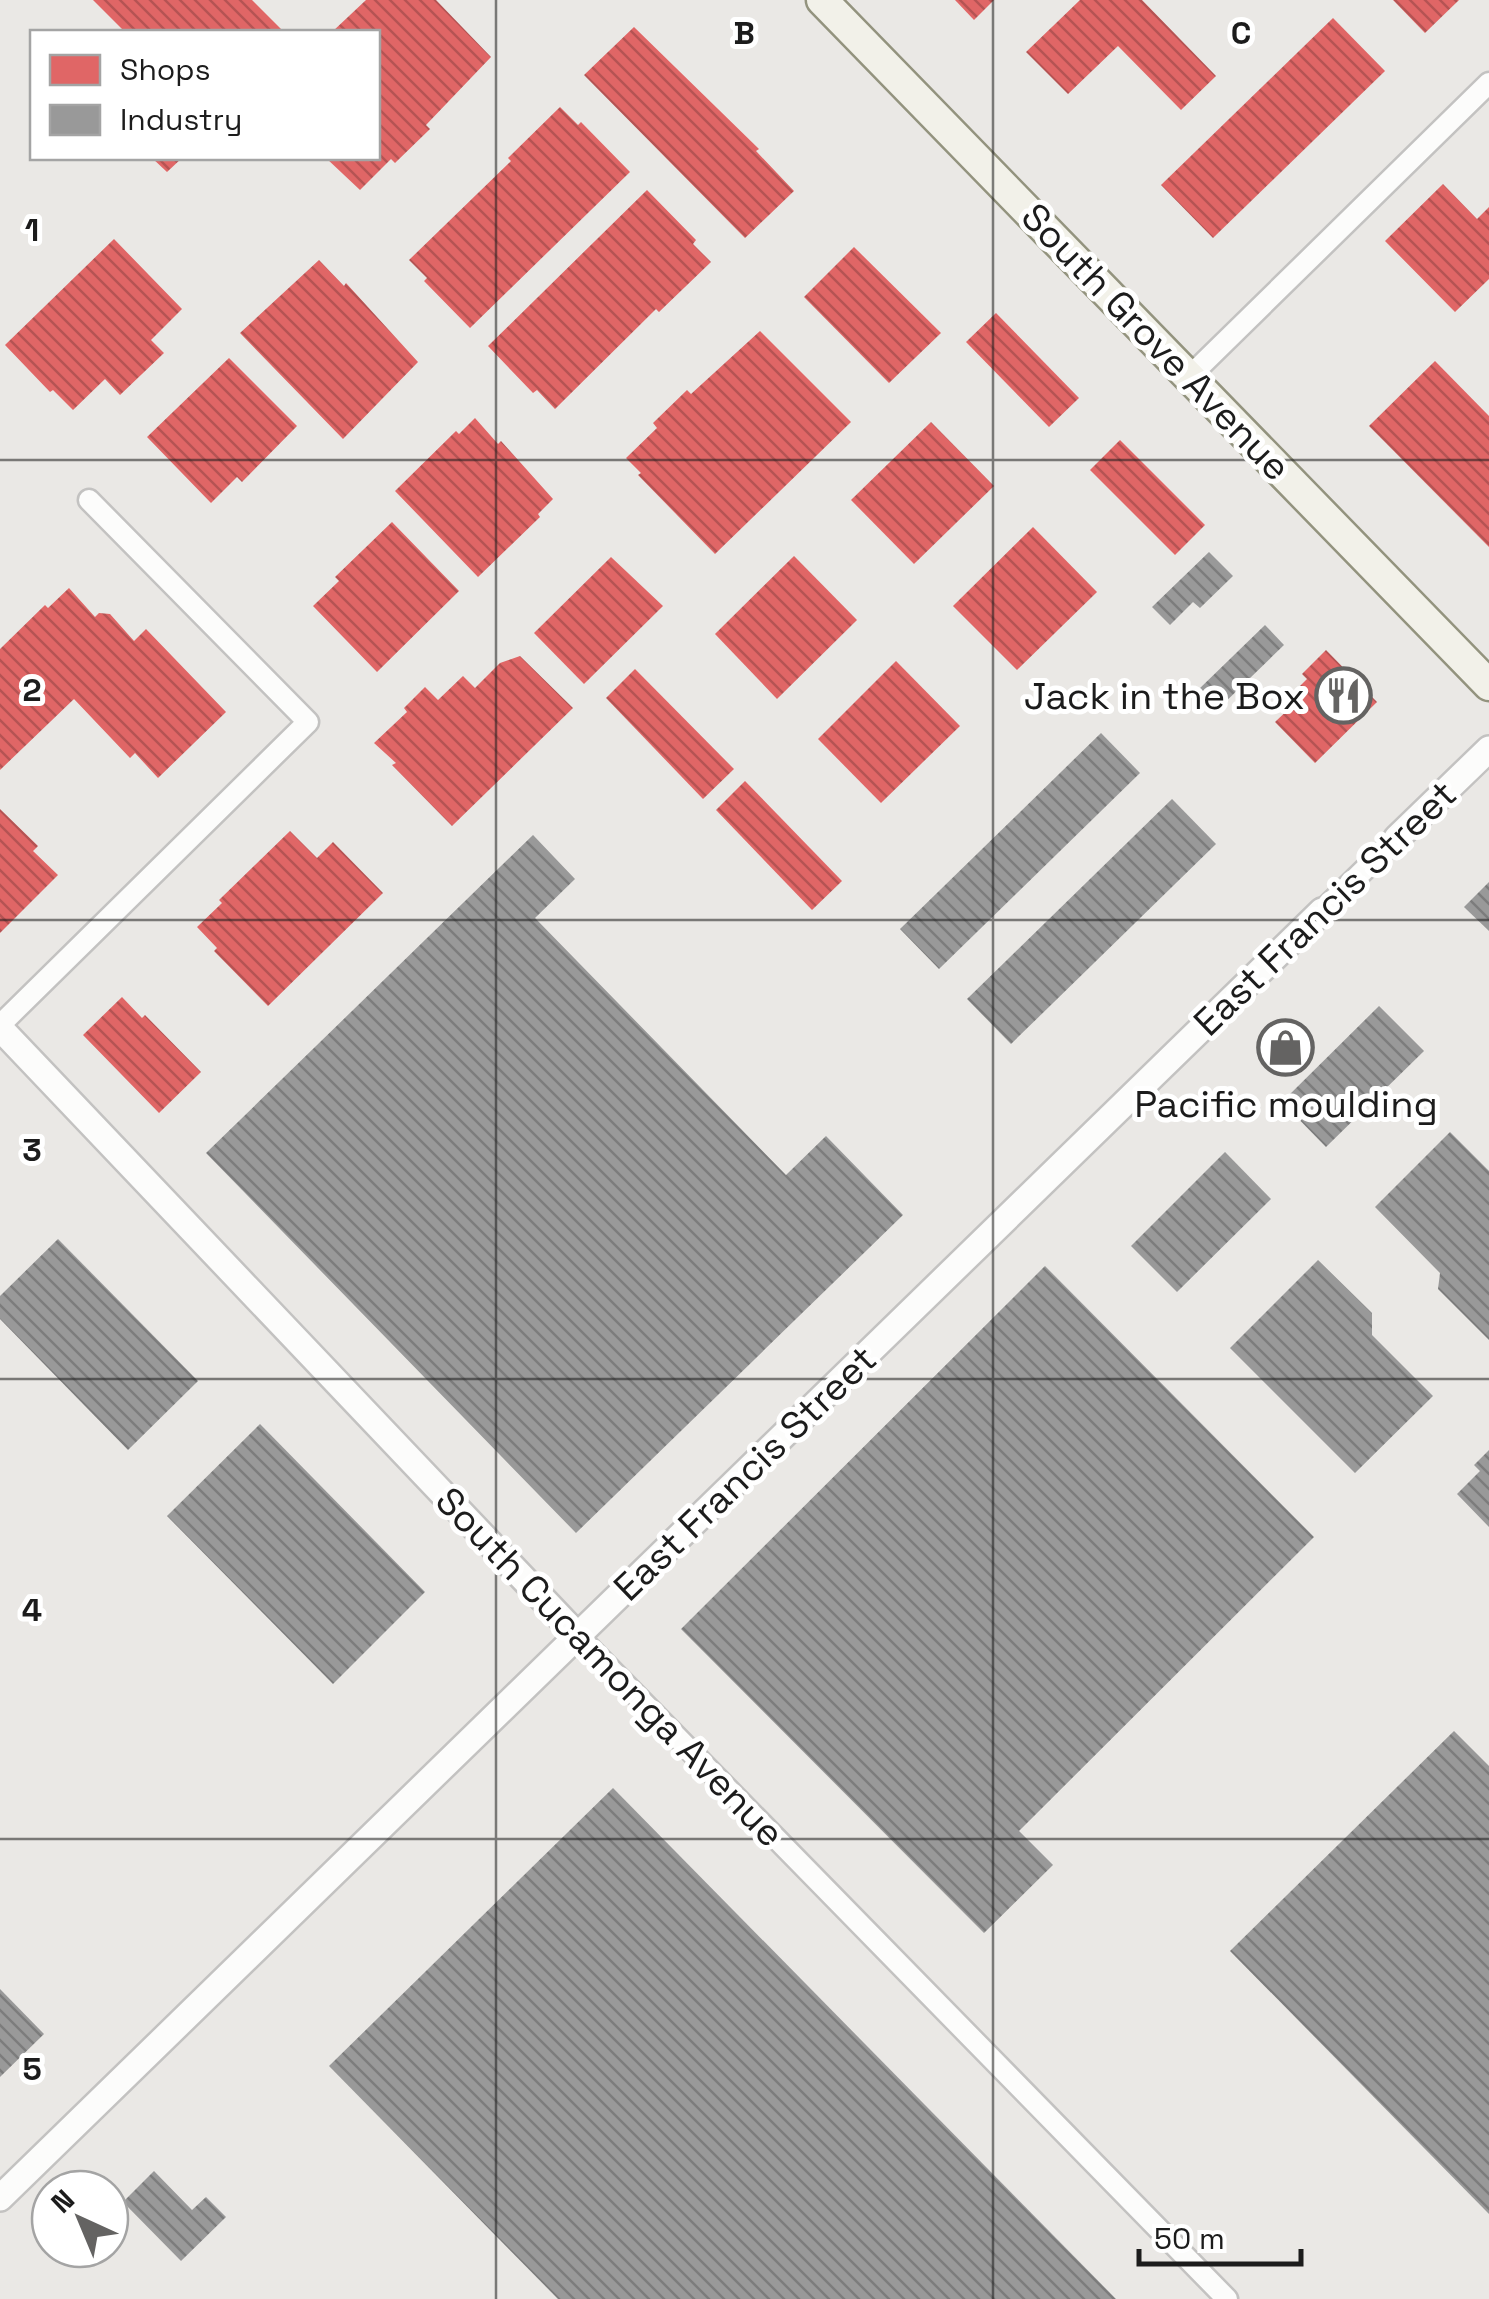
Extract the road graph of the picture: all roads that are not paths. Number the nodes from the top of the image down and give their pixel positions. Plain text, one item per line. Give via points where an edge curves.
1 (822, 0) edge
2 (1489, 83) edge
3 (1190, 376) junction
4 (89, 500) dead end
5 (1489, 685) edge
6 (1489, 749) edge
7 (1397, 838) joint
8 (1322, 911) joint
9 (0, 1027) edge
10 (578, 1636) junction
11 (0, 2198) edge
12 (1228, 2299) edge

1 - 3 main road, South Grove Avenue
2 - 3 street
3 - 5 main road, South Grove Avenue
4 - 9 street via 308,722
6 - 7 street, East Francis Street
7 - 8 street, East Francis Street
8 - 10 street, East Francis Street
9 - 10 street, South Cucamonga Avenue
10 - 11 street, East Francis Street
10 - 12 street, South Cucamonga Avenue

